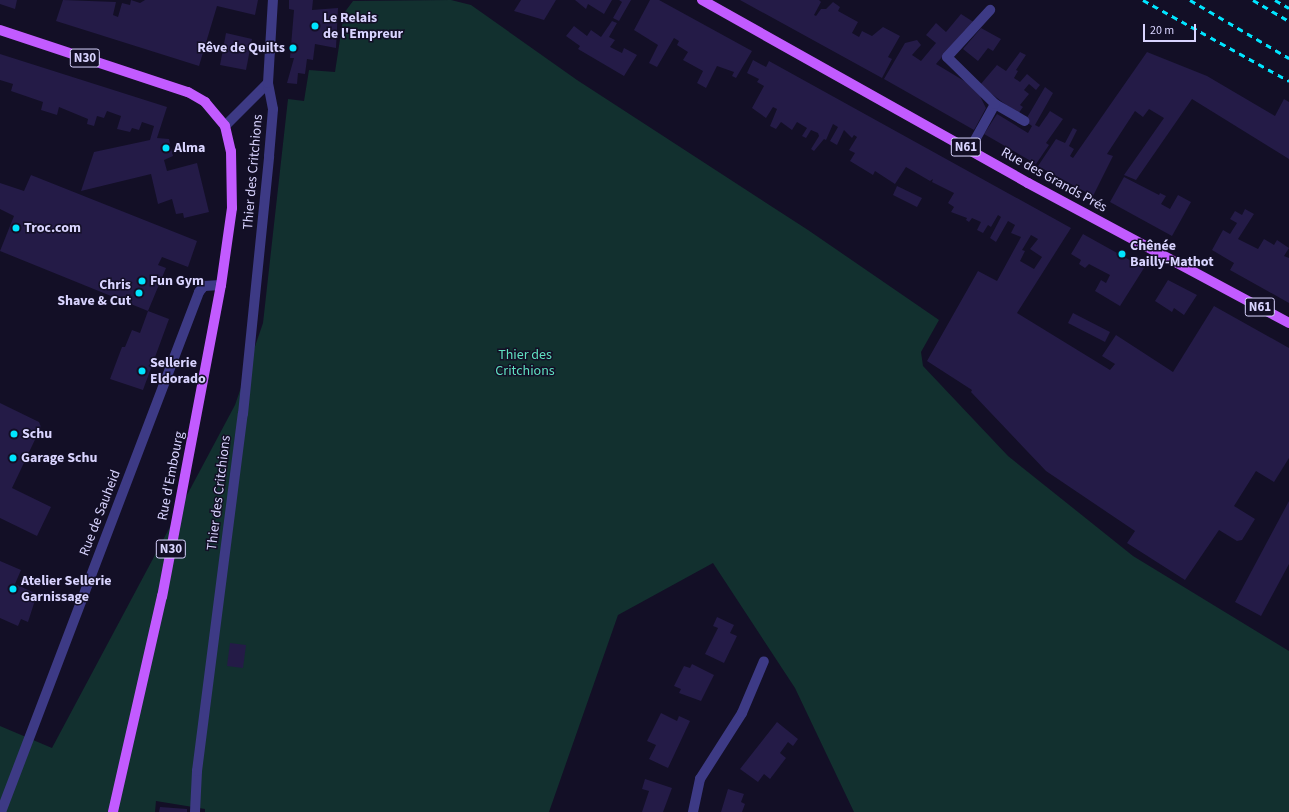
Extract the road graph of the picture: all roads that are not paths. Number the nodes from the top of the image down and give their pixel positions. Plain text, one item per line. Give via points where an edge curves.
1 (274, 0) edge
2 (702, 0) edge
3 (990, 10) dead end
4 (0, 30) edge
5 (268, 82) junction
6 (995, 104) junction
7 (1024, 121) dead end
8 (225, 126) junction
9 (970, 149) junction
10 (221, 285) junction
11 (1289, 323) edge
12 (764, 661) dead end
13 (1, 812) edge
14 (113, 812) edge
15 (195, 812) edge
16 (693, 812) edge

1 - 5 street
2 - 9 main road, Rue des Grands Prés / N61
3 - 6 street via 947,57
4 - 8 main road, N30 via 188,92 205,102
5 - 8 street
5 - 15 street, Thier des Critchions via 273,109 269,156 243,414 197,770
6 - 7 street
6 - 9 street
8 - 10 main road, N30 via 231,151 231,219
9 - 11 main road, Rue des Grands Prés / N61
10 - 13 street, Rue de Sauheid via 204,286 199,292
10 - 14 main road, Rue d'Embourg / N30 via 162,596
12 - 16 street via 742,713 700,778

